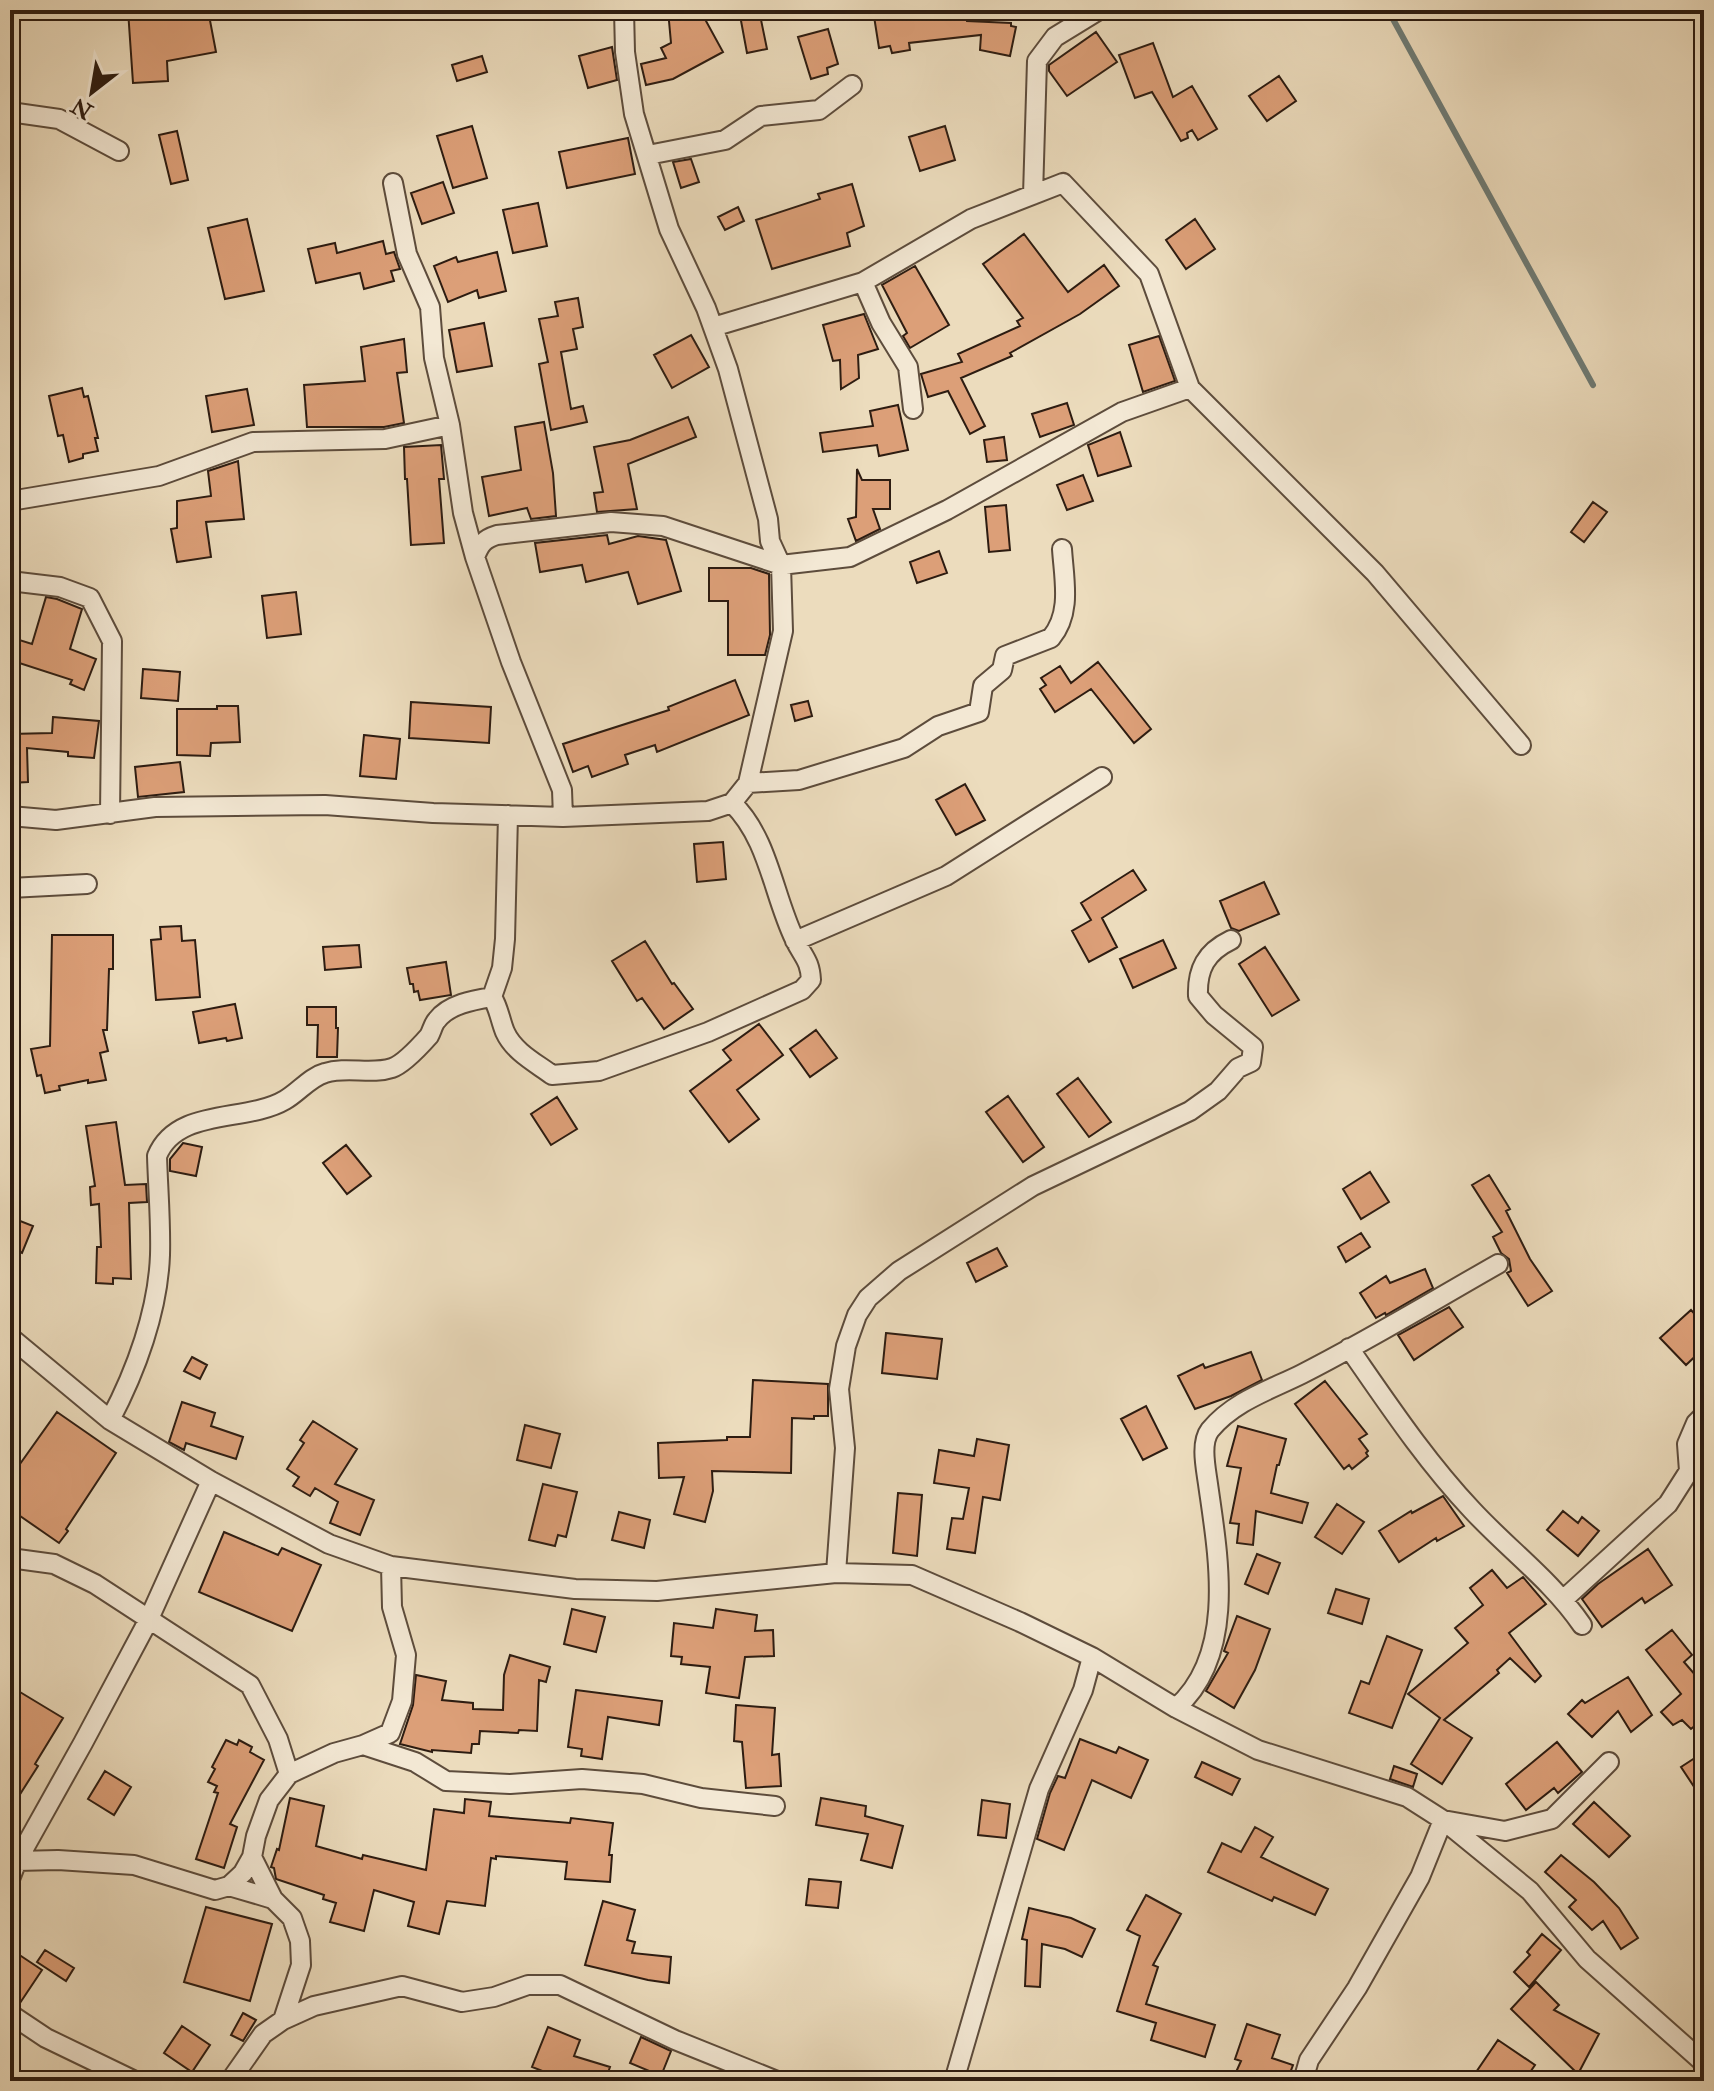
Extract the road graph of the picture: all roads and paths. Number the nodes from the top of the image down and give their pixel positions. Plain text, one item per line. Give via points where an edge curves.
1 (624, 10) edge
2 (1099, 10) edge
3 (852, 85) dead end
4 (10, 112) edge
5 (119, 151) dead end
6 (648, 155) junction
7 (393, 183) dead end
8 (1033, 195) junction
9 (863, 282) junction
10 (713, 327) junction
11 (1190, 388) junction
12 (913, 409) dead end
13 (450, 425) junction
14 (10, 501) edge
15 (1062, 549) dead end
16 (475, 557) junction
17 (781, 565) junction
18 (10, 581) edge
19 (1521, 745) dead end
20 (1102, 777) dead end
21 (748, 783) junction
22 (732, 803) junction
23 (110, 814) junction
24 (508, 815) junction
25 (10, 816) edge
26 (563, 817) junction
27 (87, 884) dead end
28 (10, 888) edge
29 (1231, 940) dead end
30 (795, 941) junction
31 (492, 997) junction
32 (1498, 1264) dead end
33 (10, 1337) edge
34 (1349, 1348) junction
35 (1704, 1415) edge
36 (110, 1420) junction
37 (211, 1481) junction
38 (10, 1558) edge
39 (391, 1566) junction
40 (836, 1573) junction
41 (1564, 1599) junction
42 (148, 1621) junction
43 (1582, 1625) dead end
44 (1092, 1657) junction
45 (1176, 1708) junction
46 (363, 1745) junction
47 (1609, 1762) dead end
48 (289, 1774) junction
49 (775, 1806) dead end
50 (1443, 1820) junction
51 (252, 1857) junction
52 (17, 1861) junction
53 (10, 1879) edge
54 (229, 1886) junction
55 (273, 1899) junction
56 (10, 2014) edge
57 (283, 2020) junction
58 (1704, 2063) edge
59 (135, 2081) edge
60 (230, 2081) edge
61 (777, 2081) edge
62 (954, 2081) edge
63 (1303, 2081) edge

1 - 6 street via 634,114
2 - 8 street via 1055,37 1037,61
3 - 6 street via 819,110 761,116 725,140
4 - 5 street via 59,119
6 - 10 street via 669,229
7 - 13 street via 407,254 430,307 434,358
8 - 9 street via 971,219
8 - 11 street via 1063,183 1149,274
9 - 10 street
9 - 12 street via 908,367
10 - 17 street
11 - 17 street via 1122,412 947,510 850,557
11 - 19 street via 1375,573
13 - 14 street via 385,439 253,442 159,476
13 - 16 street
15 - 21 street via 1066,604 1054,634 1005,656 1002,670 983,686 979,712 938,726 904,748 799,780
16 - 17 street via 486,539 497,535 611,522 677,529
16 - 26 street via 562,790
17 - 21 street via 783,631
18 - 23 street via 60,587 90,598 112,641
20 - 30 street via 946,876
21 - 22 street
22 - 26 street via 708,811
22 - 30 street via 747,817
23 - 24 street via 155,807 325,805
23 - 25 street via 56,820
24 - 26 street
24 - 31 street via 502,968
27 - 28 street
29 - 40 street via 1202,964 1198,996 1253,1047 1251,1062 1190,1111 1033,1186 968,1226 899,1271 857,1315 839,1389 845,1448
30 - 31 street via 810,964 811,980 802,990 708,1032 599,1071 552,1075 505,1034
31 - 36 street via 449,1009 394,1067 325,1073 284,1101 189,1126 162,1143 157,1156 160,1257 153,1302 127,1388
32 - 34 street
33 - 36 street
34 - 41 street via 1414,1442 1471,1509
34 - 45 street via 1243,1401 1210,1430 1206,1463 1220,1594 1214,1641 1197,1684
35 - 41 street via 1687,1444 1689,1471 1668,1504
36 - 37 street
37 - 39 street via 329,1544
37 - 42 street
38 - 42 street via 54,1564 95,1584
39 - 40 street via 575,1589 657,1591
39 - 46 street via 392,1607 406,1655 402,1701 390,1733
40 - 44 street via 912,1575
41 - 43 street
42 - 48 street via 250,1685
42 - 52 street
44 - 45 street
44 - 62 street via 1039,1789
45 - 50 street via 1258,1750 1407,1797
46 - 48 street
46 - 49 street via 415,1762 446,1781 582,1779
47 - 50 street via 1552,1819 1505,1831
48 - 51 street via 269,1800
50 - 58 street via 1530,1891 1587,1959
50 - 63 street via 1420,1877 1309,2060
51 - 54 street
51 - 55 street
52 - 53 street
52 - 54 street via 134,1865 215,1890
54 - 55 street
55 - 57 street via 292,1918 300,1941 301,1965
56 - 59 street via 46,2038
57 - 60 street via 263,2034
57 - 61 street via 314,2006 402,1986 462,2002 528,1985 560,1985

